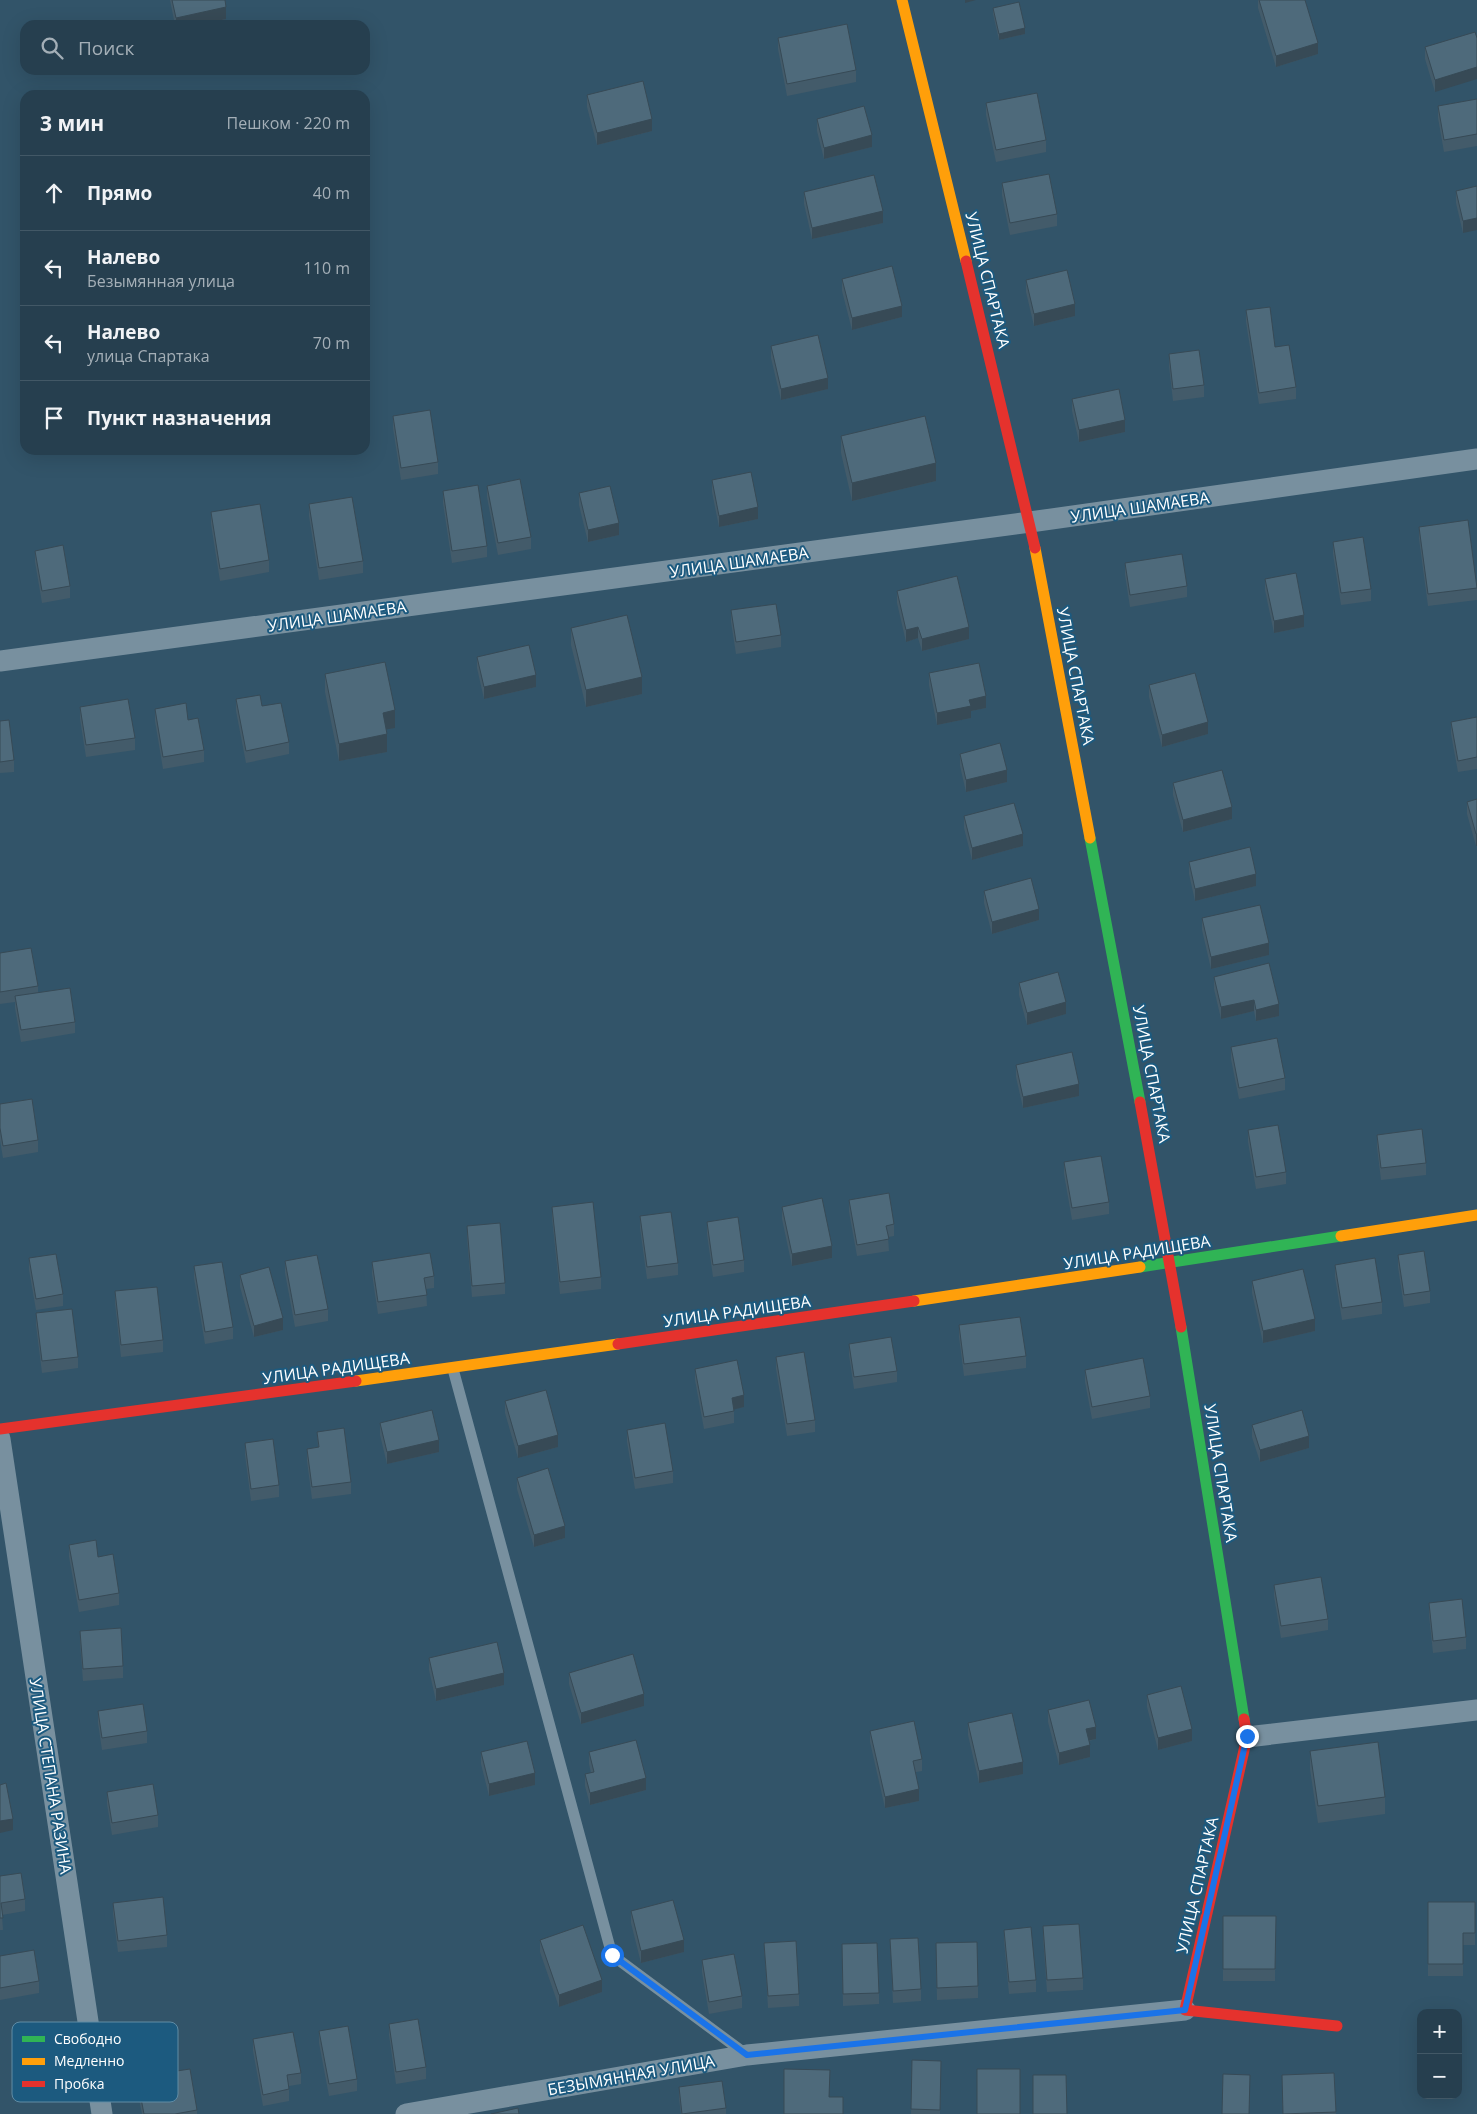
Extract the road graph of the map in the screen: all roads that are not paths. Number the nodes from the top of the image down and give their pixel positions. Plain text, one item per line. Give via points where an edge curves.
1 (902, 0) edge
2 (1477, 460) edge
3 (1030, 522) junction
4 (0, 662) edge
5 (1477, 1215) edge
6 (1171, 1264) junction
7 (453, 1369) junction
8 (0, 1429) edge
9 (0, 1439) edge
10 (1477, 1710) edge
11 (1247, 1736) junction
12 (1185, 2010) junction
13 (88, 2022) edge
14 (1337, 2026) dead end
15 (747, 2055) junction
16 (406, 2114) edge

1 - 3 street, УЛИЦА СПАРТАКА
2 - 3 street, УЛИЦА ШАМАЕВА
3 - 4 street, УЛИЦА ШАМАЕВА
3 - 6 street, УЛИЦА СПАРТАКА
5 - 6 street, УЛИЦА РАДИЩЕВА
6 - 7 street, УЛИЦА РАДИЩЕВА
6 - 11 street, УЛИЦА СПАРТАКА
7 - 8 street, УЛИЦА РАДИЩЕВА
7 - 15 lane via 612,1955
9 - 13 street, УЛИЦА СТЕПАНА РАЗИНА
10 - 11 street
11 - 12 street, УЛИЦА СПАРТАКА
12 - 14 street
12 - 15 street, БЕЗЫМЯННАЯ УЛИЦА
15 - 16 street, БЕЗЫМЯННАЯ УЛИЦА

